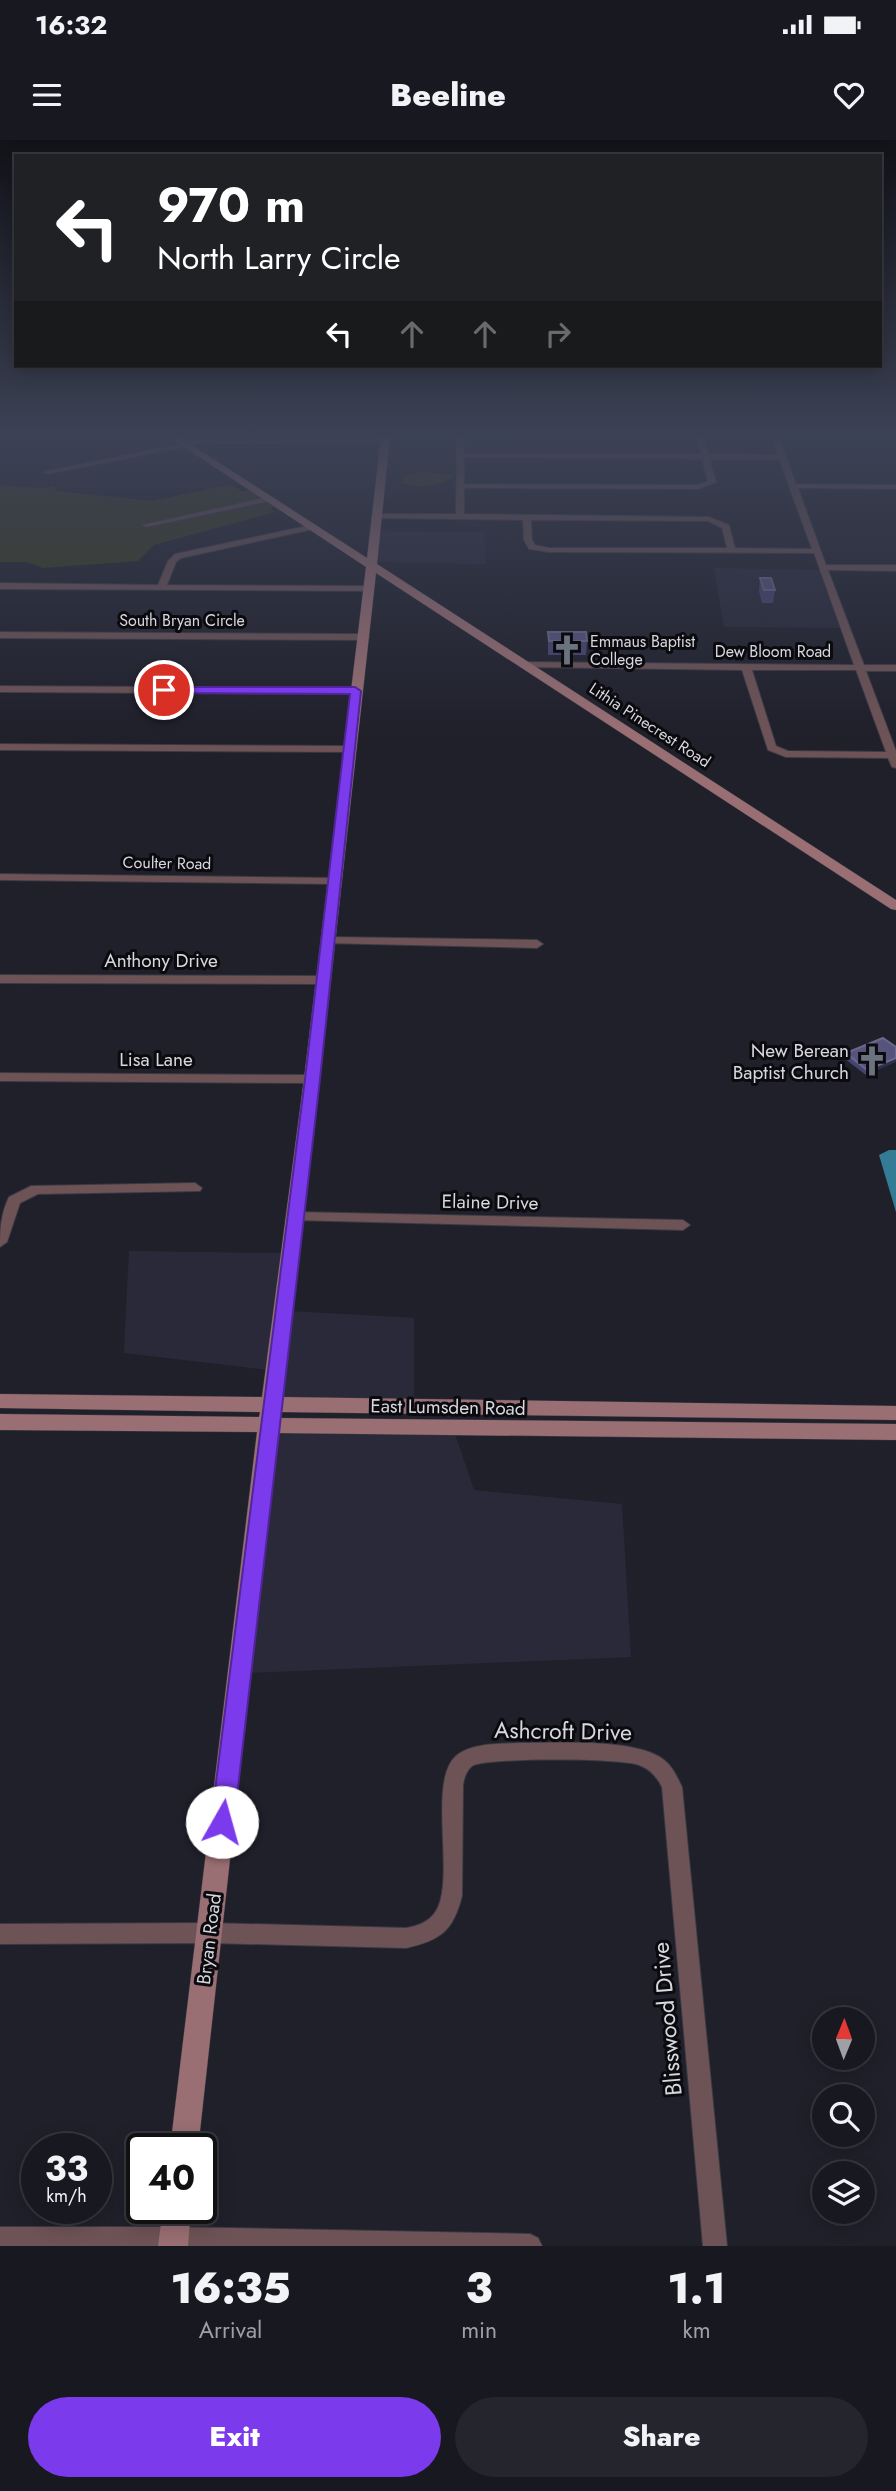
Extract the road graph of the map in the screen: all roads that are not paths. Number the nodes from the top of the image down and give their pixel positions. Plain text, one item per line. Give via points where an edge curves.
1 (273, 535) edge
2 (325, 535) edge
3 (376, 535) edge
4 (528, 535) edge
5 (728, 535) edge
6 (811, 535) edge
7 (375, 543) junction
8 (344, 547) junction
9 (817, 551) junction
10 (732, 552) junction
11 (373, 565) junction
12 (823, 567) junction
13 (896, 568) edge
14 (0, 586) edge
15 (162, 586) junction
16 (409, 588) junction
17 (370, 590) junction
18 (0, 635) edge
19 (364, 637) junction
20 (524, 665) junction
21 (746, 666) junction
22 (859, 667) junction
23 (896, 668) edge
24 (0, 689) edge
25 (355, 691) junction
26 (0, 747) edge
27 (349, 749) junction
28 (895, 758) edge
29 (0, 877) edge
30 (334, 881) junction
31 (894, 901) edge
32 (327, 941) junction
33 (537, 944) dead end
34 (0, 979) edge
35 (323, 980) junction
36 (0, 1077) edge
37 (312, 1079) junction
38 (195, 1188) dead end
39 (296, 1217) junction
40 (682, 1225) dead end
41 (0, 1242) edge
42 (0, 1401) edge
43 (270, 1415) junction
44 (0, 1422) edge
45 (894, 1426) edge
46 (672, 1787) joint
47 (209, 1933) junction
48 (0, 1934) edge
49 (186, 2133) edge
50 (175, 2224) edge
51 (0, 2239) edge
52 (173, 2242) edge
53 (530, 2246) edge
54 (715, 2246) edge

1 - 15 street via 178,556
2 - 8 street, Lithia Pinecrest Road
3 - 7 street, Bryan Road
4 - 10 street via 532,547 549,550
5 - 10 street
6 - 9 street
7 - 8 street
7 - 11 street, Bryan Road
8 - 11 street, Lithia Pinecrest Road
9 - 10 street
9 - 12 street
11 - 16 street, Lithia Pinecrest Road
11 - 17 street, Bryan Road
12 - 13 street
12 - 22 street
14 - 15 street
15 - 17 street
16 - 17 street via 385,584
16 - 20 street, Lithia Pinecrest Road
17 - 19 street, Bryan Road
18 - 19 street, South Bryan Circle
19 - 25 street, Bryan Road
20 - 21 street, Dew Bloom Road
20 - 31 street, Lithia Pinecrest Road
21 - 22 street, Dew Bloom Road
21 - 28 street via 772,748 786,754
22 - 23 street, Dew Bloom Road
22 - 28 street
24 - 25 street
25 - 27 street, Bryan Road
26 - 27 street
27 - 30 street, Bryan Road
29 - 30 street, Coulter Road
30 - 32 street, Bryan Road
32 - 33 street
32 - 35 street, Bryan Road
34 - 35 street, Anthony Drive
35 - 37 street, Bryan Road
36 - 37 street, Lisa Lane
37 - 39 street, Bryan Road
38 - 41 street via 36,1189 14,1200
39 - 40 street, Elaine Drive
39 - 43 street, Bryan Road
42 - 43 street, East Lumsden Road
43 - 44 street, East Lumsden Road
43 - 45 street, East Lumsden Road
43 - 47 street, Bryan Road
46 - 47 street, Ashcroft Drive via 658,1765 634,1755 475,1755 456,1773 453,1786 452,1896 448,1913 436,1929 406,1938
46 - 54 street, Blisswood Drive
47 - 48 street
47 - 49 street, Bryan Road
50 - 52 street
51 - 52 street
52 - 53 street

